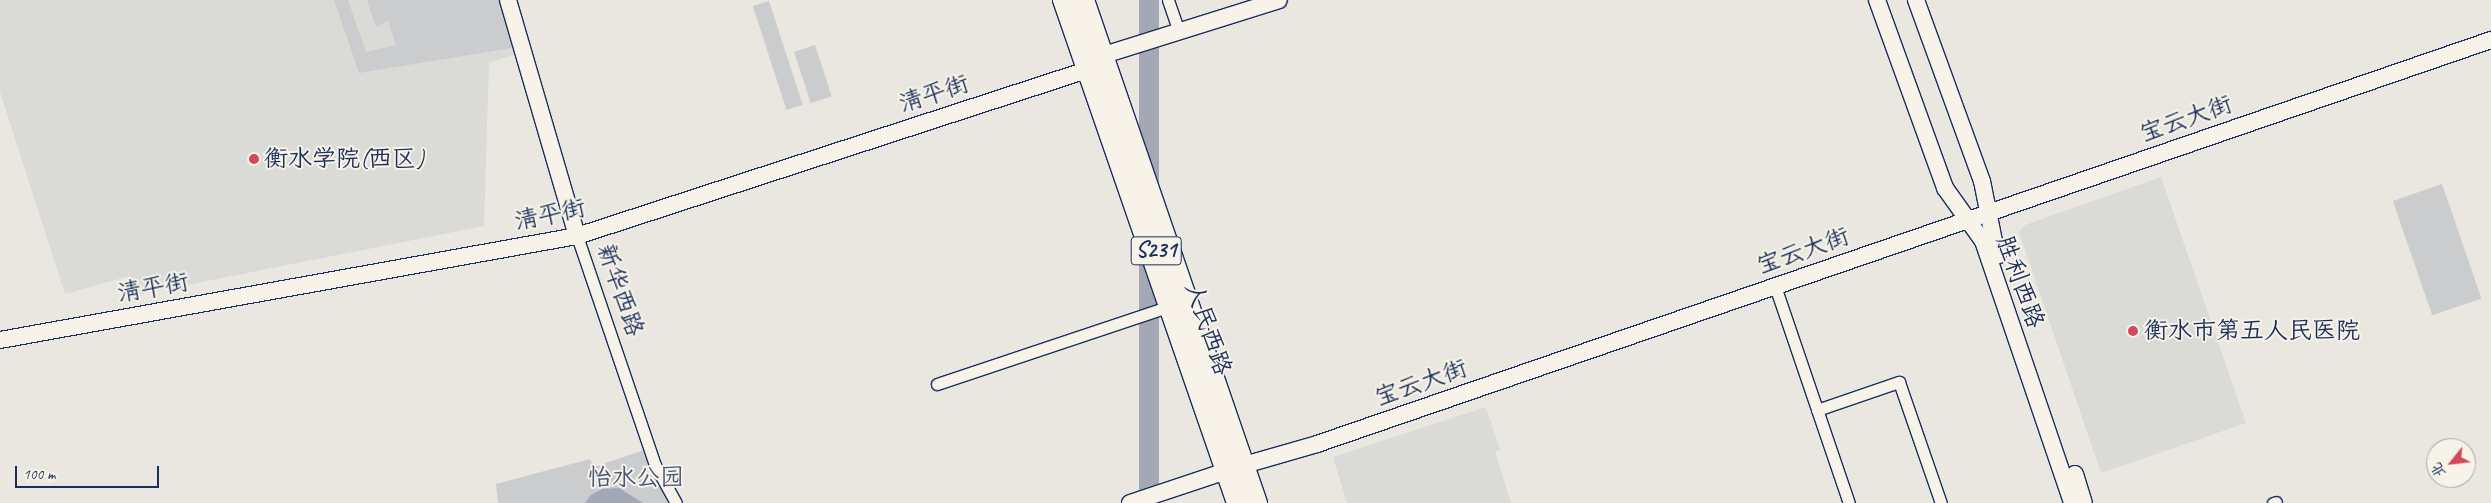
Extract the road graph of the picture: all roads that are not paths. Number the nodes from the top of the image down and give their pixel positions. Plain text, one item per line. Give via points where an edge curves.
1 (508, 0) edge
2 (1058, 0) edge
3 (1070, 0) edge
4 (1085, 0) edge
5 (1168, 0) edge
6 (1279, 0) edge
7 (1877, 0) edge
8 (1916, 0) edge
9 (1176, 32) junction
10 (2491, 40) edge
11 (1093, 65) junction
12 (1988, 212) junction
13 (1968, 220) junction
14 (577, 236) junction
15 (1775, 286) junction
16 (1169, 306) junction
17 (0, 340) edge
18 (936, 384) dead end
19 (1817, 410) junction
20 (1232, 469) junction
21 (676, 503) edge
22 (1130, 503) edge
23 (1232, 503) edge
24 (1242, 503) edge
25 (1258, 503) edge
26 (1849, 503) edge
27 (1941, 503) edge
28 (2072, 503) edge
29 (2084, 503) edge

1 - 14 street, 新华西路
2 - 11 street
3 - 11 main road, 人民西路 / S231
4 - 11 main road, 人民西路 / S231
5 - 9 street
6 - 9 street, 清平街
7 - 13 street, 胜利西路 via 1945,188
8 - 12 street, 胜利西路 via 1982,181
9 - 11 street, 清平街 via 1144,42
10 - 12 street, 宝云大街
11 - 14 street, 清平街
11 - 16 main road, 人民西路 / S231
11 - 20 main road, 人民西路 / S231
12 - 13 street, 宝云大街
12 - 29 street, 胜利西路 via 1994,241
13 - 15 street, 宝云大街
13 - 28 street, 胜利西路 via 1983,241
14 - 17 street, 清平街
14 - 21 street, 新华西路 via 655,465
15 - 19 street
15 - 20 street, 宝云大街 via 1317,444
16 - 18 street
16 - 20 main road, 人民西路 / S231
19 - 26 street
19 - 27 street via 1899,382
20 - 22 street, 宝云大街
20 - 23 street
20 - 24 main road, 人民西路 / S231
20 - 25 main road, 人民西路 / S231

